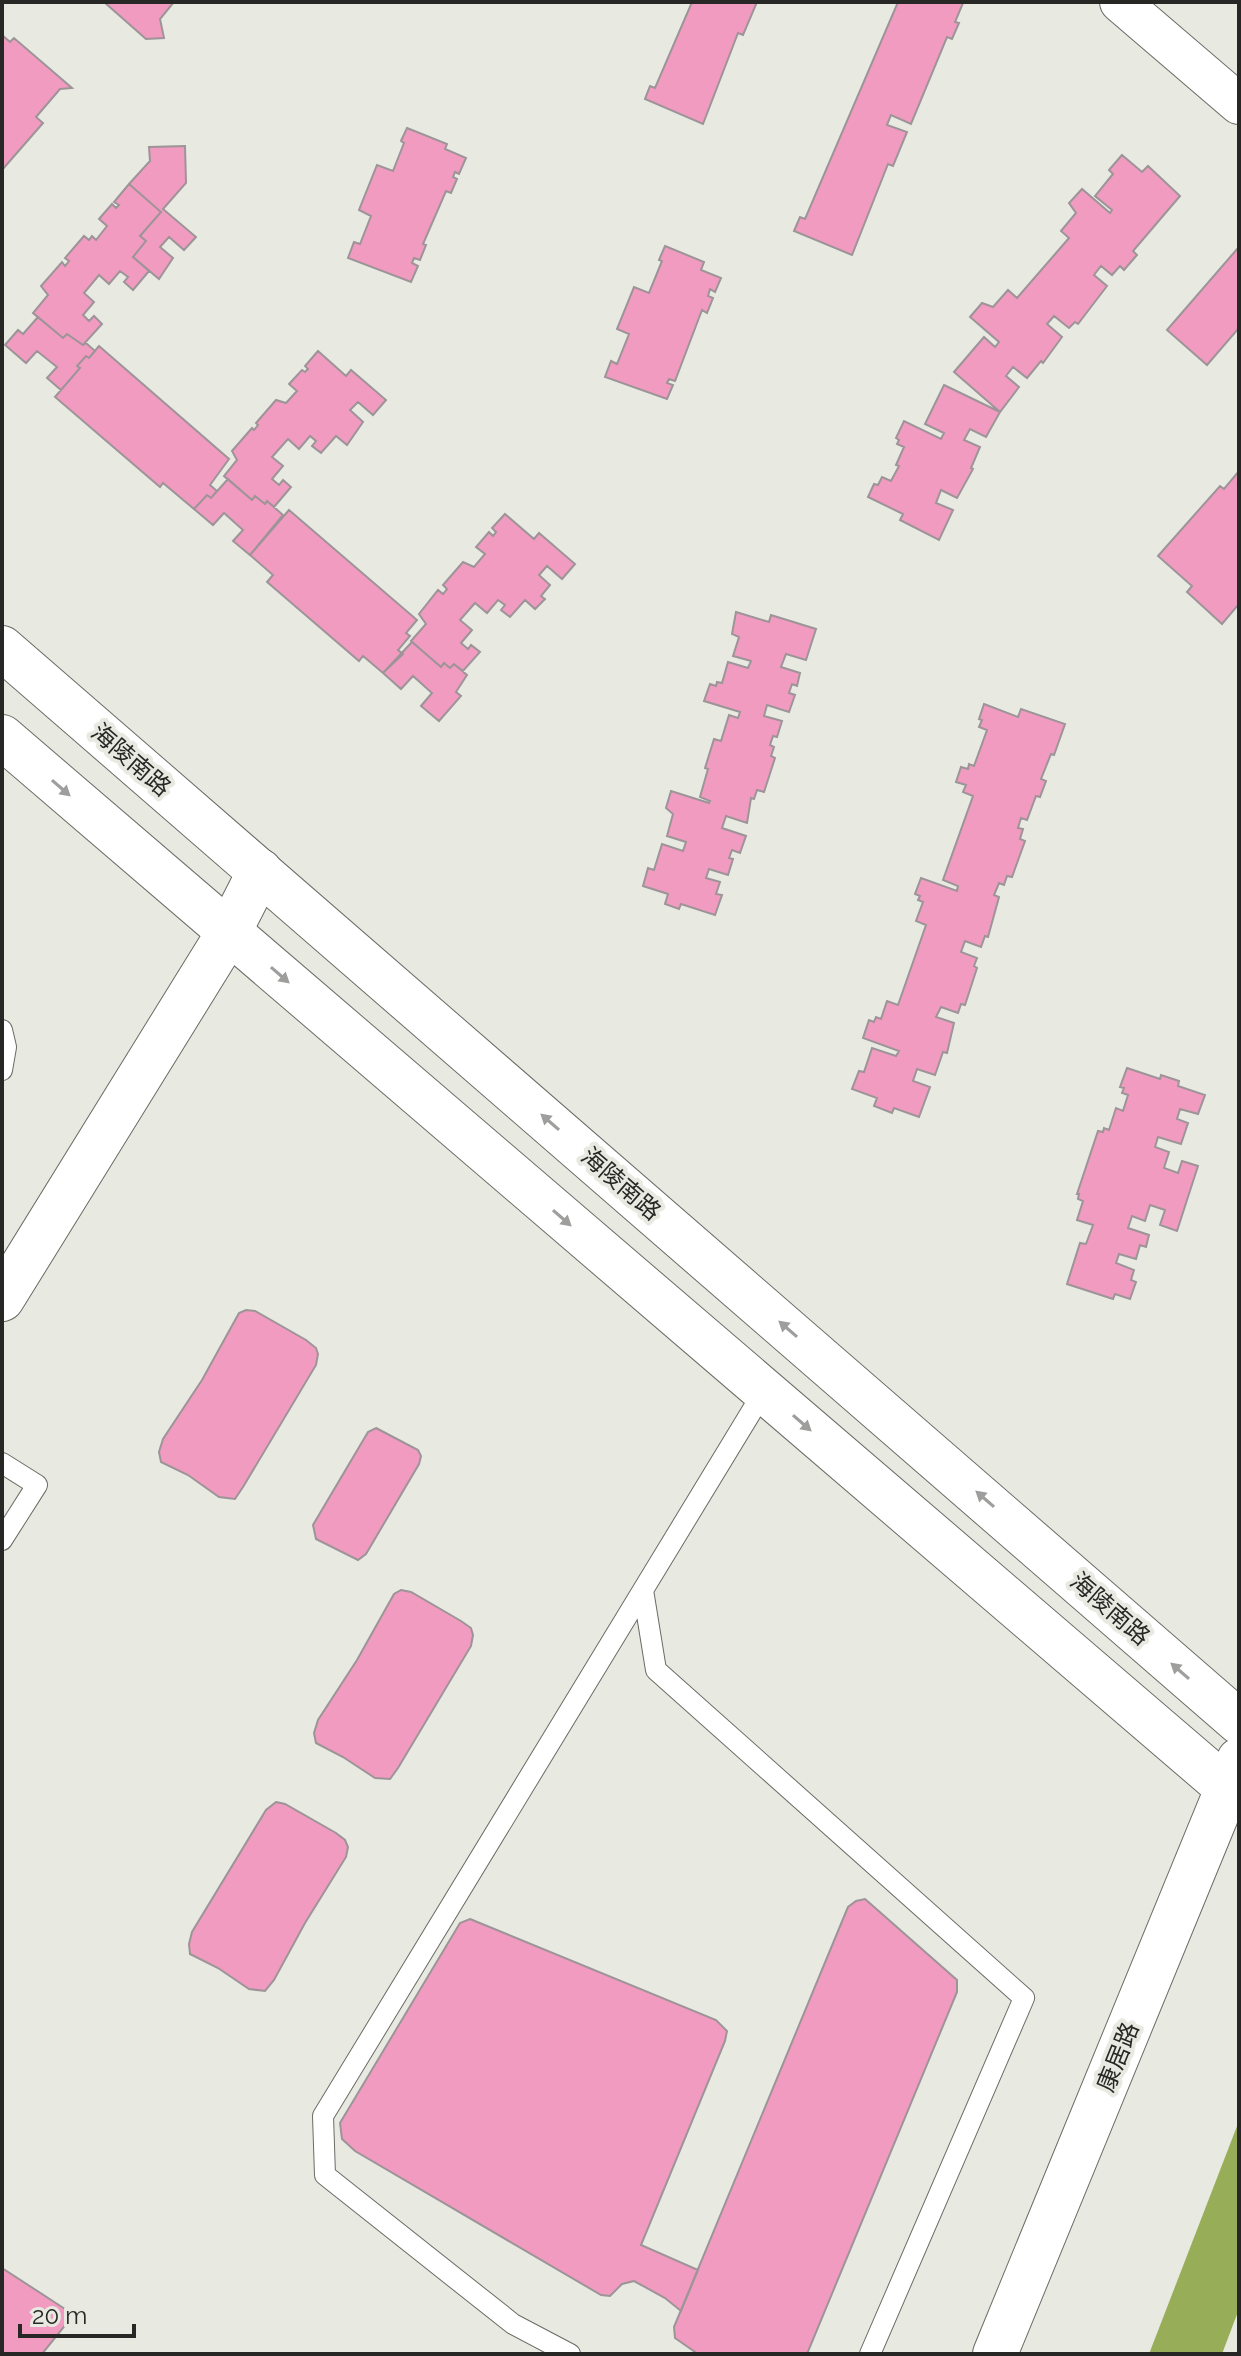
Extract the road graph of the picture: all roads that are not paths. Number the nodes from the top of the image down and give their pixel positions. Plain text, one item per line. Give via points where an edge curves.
1 (1120, 2) edge
2 (1239, 104) edge
3 (2, 648) edge
4 (2, 737) edge
5 (260, 871) junction
6 (229, 932) junction
7 (2, 1030) edge
8 (2, 1070) edge
9 (2, 1299) edge
10 (764, 1391) junction
11 (2, 1463) edge
12 (2, 1540) edge
13 (643, 1590) junction
14 (1239, 1722) edge
15 (1236, 1782) edge
16 (570, 2354) edge
17 (870, 2354) edge
18 (995, 2354) edge

1 - 2 street
3 - 5 main road, 海陵南路
4 -> 6 main road
5 - 6 main road
14 -> 5 main road, 海陵南路
6 - 9 main road
6 -> 10 main road
7 - 8 lane
10 - 13 lane
10 -> 15 main road
11 - 12 lane via 37,1485
13 - 16 lane via 323,2116 325,2175 513,2324
13 - 17 lane via 656,1670 1024,1998
15 - 18 main road, 康居路

